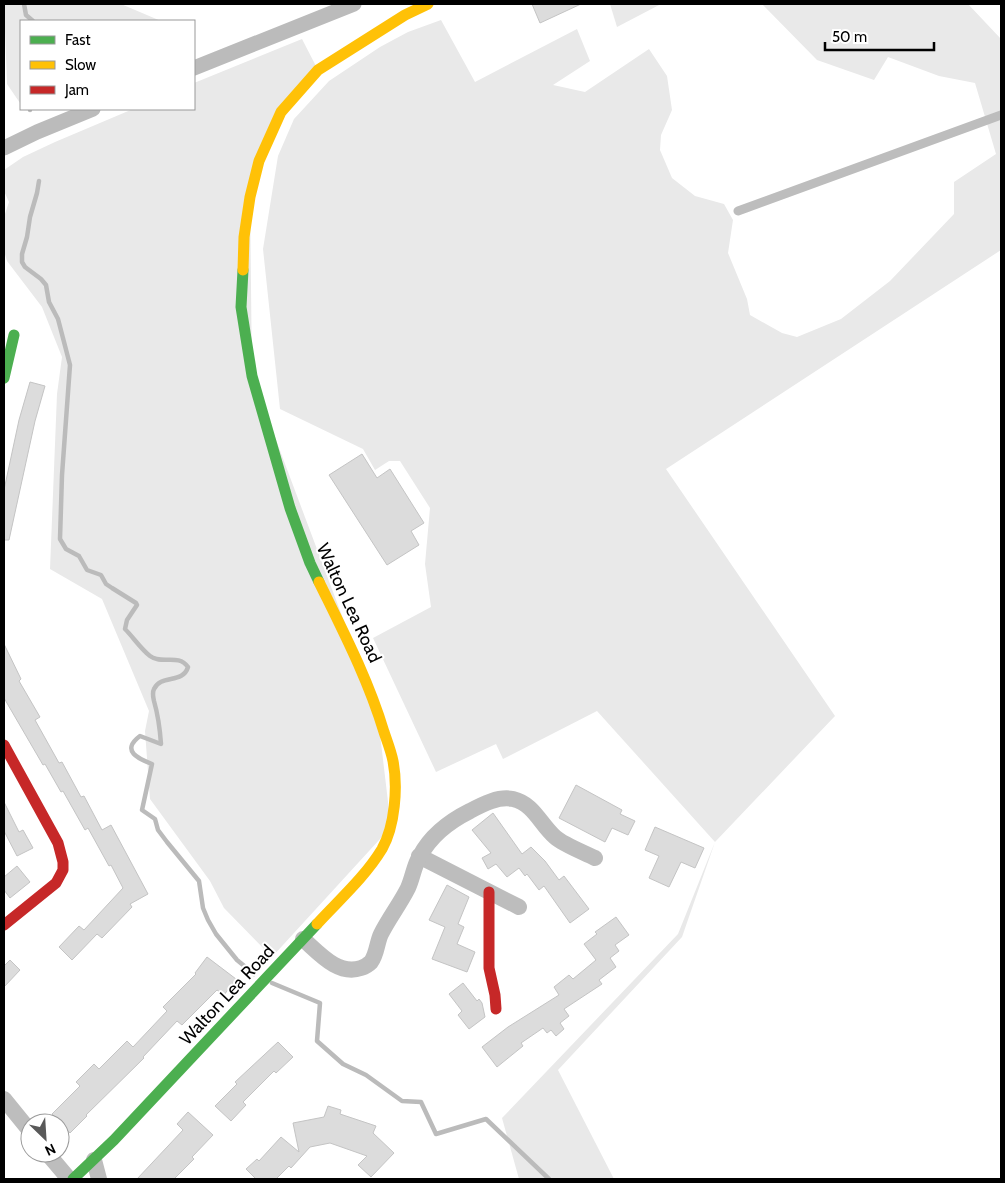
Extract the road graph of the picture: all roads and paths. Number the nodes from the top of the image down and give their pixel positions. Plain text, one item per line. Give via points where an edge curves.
1 (428, 4) edge
2 (403, 9) edge
3 (1001, 116) edge
4 (738, 211) dead end
5 (14, 335) dead end
6 (4, 378) edge
7 (4, 745) edge
8 (419, 856) junction
9 (595, 858) dead end
10 (489, 892) junction
11 (519, 907) dead end
12 (4, 925) edge
13 (303, 939) junction
14 (496, 1009) dead end
15 (4, 1099) edge
16 (20, 1119) edge
17 (94, 1160) junction
18 (55, 1163) edge
19 (69, 1179) edge
20 (72, 1179) edge
21 (99, 1179) edge

1 - 2 street, Walton Lea Road
2 - 13 street, Walton Lea Road via 318,70 281,112 259,161 244,237 241,307 252,376 284,490 310,563 356,657 377,709 393,761 395,800 391,827 382,849 360,878
3 - 4 lane
5 - 6 street
7 - 12 street via 58,843 63,864 53,886
8 - 9 street via 445,826 479,806 503,798 524,803 555,838
8 - 10 street
8 - 13 street via 408,888 380,935 371,962 350,970 337,967
10 - 11 street
10 - 14 street via 489,968
13 - 17 street, Walton Lea Road
15 - 16 street
17 - 20 street, Walton Lea Road
17 - 21 street
18 - 19 street

